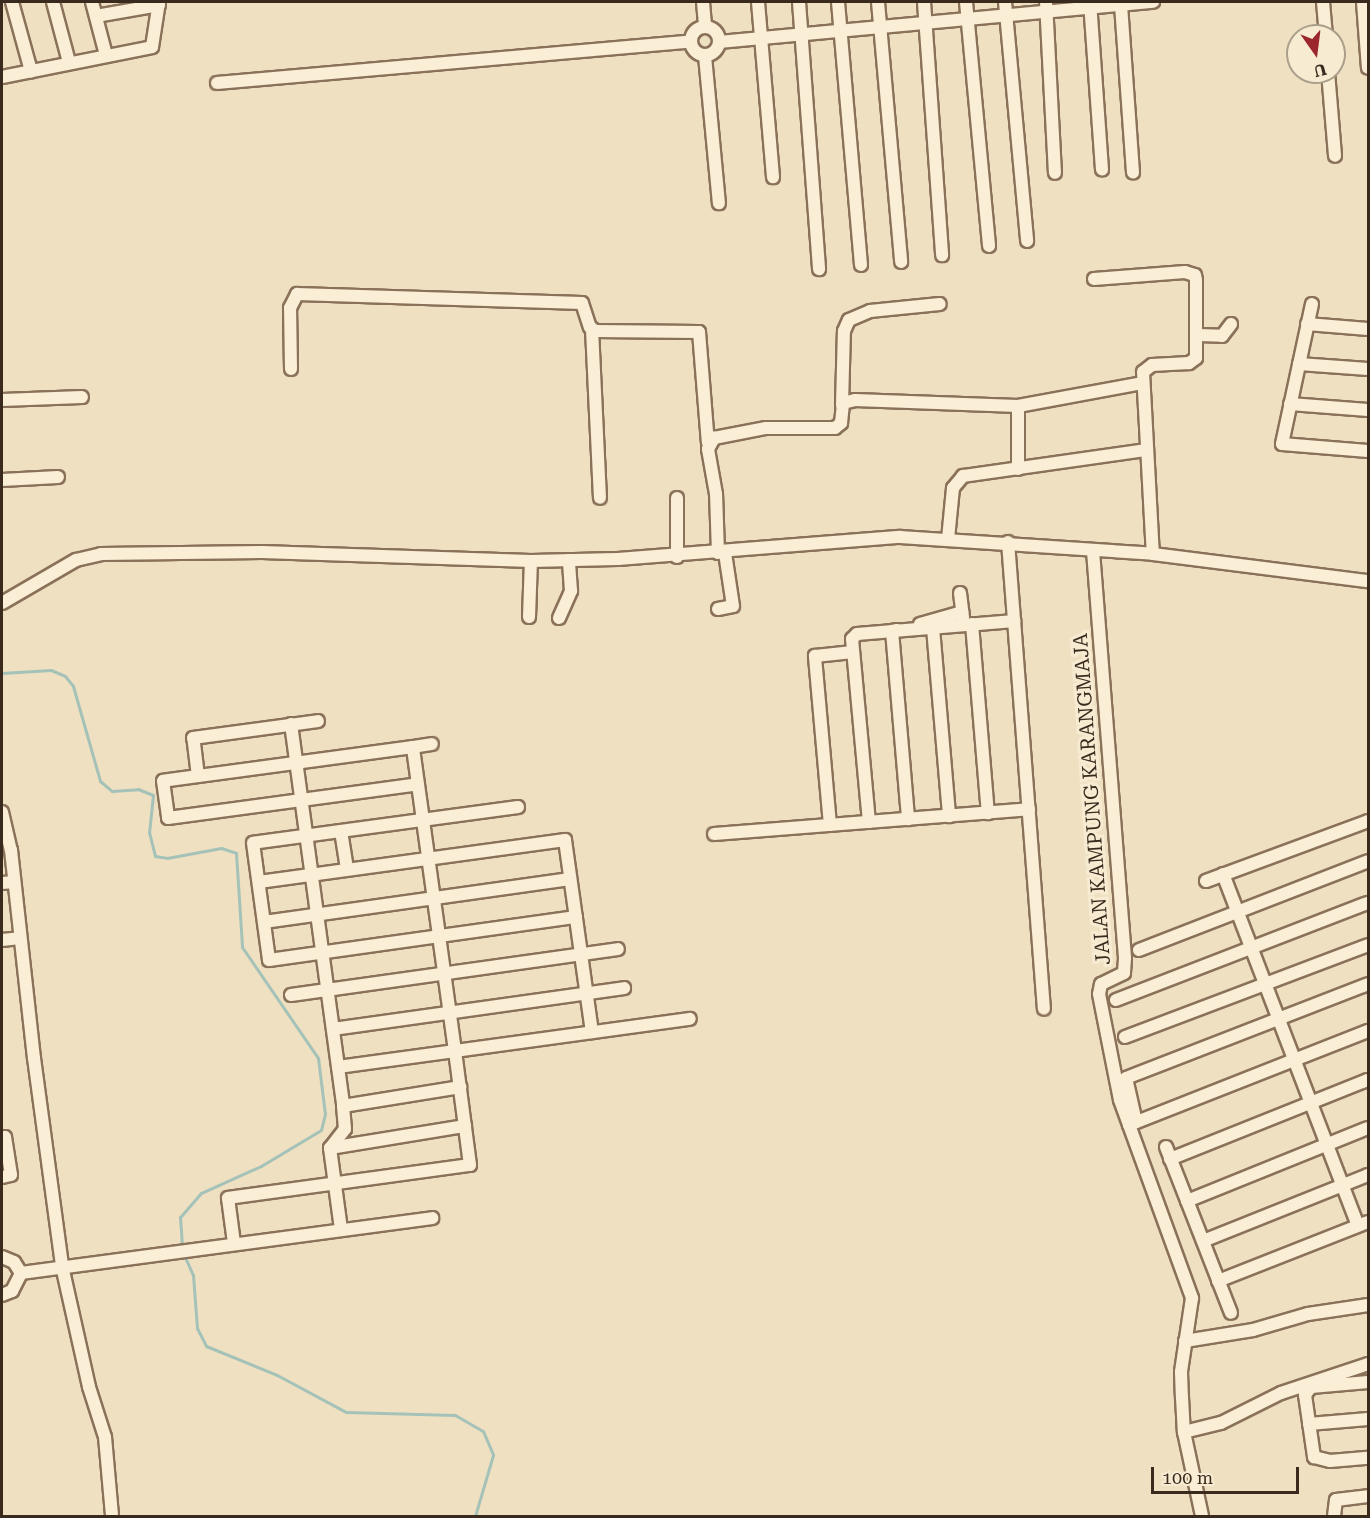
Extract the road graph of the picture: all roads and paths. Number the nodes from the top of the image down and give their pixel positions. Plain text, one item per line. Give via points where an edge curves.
1 (12, 2) edge
2 (53, 2) edge
3 (92, 2) edge
4 (703, 2) edge
5 (758, 2) edge
6 (799, 2) edge
7 (837, 2) edge
8 (878, 2) edge
9 (924, 2) edge
10 (966, 2) edge
11 (1153, 2) edge
12 (1323, 2) edge
13 (1364, 2) edge
14 (159, 3) edge
15 (1124, 4) edge
16 (1091, 5) edge
17 (1047, 7) edge
18 (1006, 8) edge
19 (96, 16) junction
20 (968, 18) junction
21 (927, 22) junction
22 (1325, 24) edge
23 (705, 27) junction
24 (880, 27) junction
25 (840, 31) junction
26 (802, 34) junction
27 (761, 38) junction
28 (690, 42) junction
29 (719, 42) junction
30 (106, 55) junction
31 (705, 56) junction
32 (69, 62) junction
33 (1368, 68) edge
34 (31, 71) junction
35 (2, 77) edge
36 (217, 83) dead end
37 (1330, 84) edge
38 (1335, 156) dead end
39 (1102, 170) dead end
40 (1055, 173) dead end
41 (1133, 173) dead end
42 (773, 177) dead end
43 (719, 203) dead end
44 (1027, 241) dead end
45 (989, 246) dead end
46 (942, 255) dead end
47 (901, 262) dead end
48 (861, 265) dead end
49 (819, 269) dead end
50 (1094, 279) dead end
51 (940, 304) dead end
52 (1312, 304) dead end
53 (1231, 324) dead end
54 (1307, 324) junction
55 (592, 329) junction
56 (1368, 329) edge
57 (1198, 335) junction
58 (1299, 364) junction
59 (291, 369) dead end
60 (1368, 369) edge
61 (1142, 383) junction
62 (82, 397) dead end
63 (2, 400) edge
64 (1290, 404) junction
65 (842, 405) junction
66 (1018, 406) junction
67 (1368, 410) edge
68 (708, 443) junction
69 (1146, 450) junction
70 (1368, 451) edge
71 (1018, 469) junction
72 (58, 477) dead end
73 (2, 480) edge
74 (600, 498) dead end
75 (676, 498) dead end
76 (948, 539) junction
77 (1008, 542) junction
78 (1094, 551) junction
79 (722, 553) junction
80 (1153, 554) junction
81 (677, 557) junction
82 (569, 560) junction
83 (531, 561) junction
84 (1368, 581) edge
85 (960, 593) dead end
86 (2, 603) edge
87 (718, 609) dead end
88 (962, 612) junction
89 (529, 617) dead end
90 (559, 618) dead end
91 (1014, 621) junction
92 (968, 625) junction
93 (933, 628) junction
94 (892, 631) junction
95 (853, 652) junction
96 (318, 721) dead end
97 (291, 724) junction
98 (432, 744) dead end
99 (413, 747) junction
100 (296, 763) junction
101 (198, 776) junction
102 (418, 784) junction
103 (301, 800) junction
104 (518, 807) dead end
105 (1029, 809) junction
106 (2, 812) edge
107 (988, 813) junction
108 (949, 816) junction
109 (908, 819) junction
110 (423, 820) junction
111 (1368, 821) edge
112 (869, 822) junction
113 (830, 825) junction
114 (341, 831) junction
115 (714, 834) dead end
116 (306, 836) junction
117 (429, 859) junction
118 (1368, 861) edge
119 (347, 870) junction
120 (1223, 874) junction
121 (311, 875) junction
122 (570, 879) junction
123 (1206, 881) dead end
124 (259, 882) junction
125 (8, 883) edge
126 (434, 899) junction
127 (1368, 903) edge
128 (1237, 912) junction
129 (317, 915) junction
130 (576, 917) junction
131 (264, 922) junction
132 (439, 936) junction
133 (20, 938) junction
134 (2, 940) edge
135 (1368, 945) edge
136 (1251, 948) junction
137 (618, 949) dead end
138 (1139, 950) dead end
139 (322, 952) junction
140 (581, 955) junction
141 (444, 974) junction
142 (1265, 984) junction
143 (1368, 984) edge
144 (624, 988) dead end
145 (327, 990) junction
146 (586, 993) junction
147 (291, 995) dead end
148 (1116, 1000) dead end
149 (1044, 1009) dead end
150 (450, 1013) junction
151 (690, 1019) dead end
152 (1278, 1019) junction
153 (333, 1029) junction
154 (1368, 1031) edge
155 (592, 1032) junction
156 (1125, 1037) dead end
157 (455, 1051) junction
158 (1294, 1061) junction
159 (338, 1067) junction
160 (1368, 1080) edge
161 (460, 1087) junction
162 (1311, 1102) junction
163 (343, 1106) junction
164 (1133, 1124) junction
165 (465, 1126) junction
166 (1368, 1128) edge
167 (2, 1138) edge
168 (1327, 1144) junction
169 (330, 1148) junction
170 (1368, 1175) edge
171 (2, 1177) edge
172 (336, 1183) junction
173 (1343, 1184) junction
174 (1187, 1201) junction
175 (432, 1218) dead end
176 (1363, 1223) edge
177 (341, 1229) junction
178 (1203, 1241) junction
179 (234, 1243) junction
180 (2, 1257) edge
181 (63, 1266) junction
182 (30, 1272) junction
183 (1218, 1281) junction
184 (2, 1295) edge
185 (1368, 1305) edge
186 (1231, 1313) dead end
187 (1185, 1341) junction
188 (1368, 1364) edge
189 (1368, 1382) edge
190 (1368, 1419) edge
191 (1309, 1424) junction
192 (1184, 1432) junction
193 (1368, 1458) edge
194 (1368, 1496) edge
195 (112, 1516) edge
196 (1202, 1516) edge
197 (1334, 1516) edge

1 - 34 street
2 - 32 street
3 - 19 street
4 - 23 street
5 - 27 street
6 - 26 street
7 - 25 street
8 - 24 street
9 - 21 street
10 - 20 street
11 - 15 street
12 - 22 street
13 - 33 street
14 - 19 street
14 - 30 street via 154,45
15 - 16 street
15 - 41 street
16 - 17 street
16 - 39 street
17 - 18 street
17 - 40 street
18 - 20 street
18 - 44 street
19 - 30 street
20 - 21 street
20 - 45 street
21 - 24 street
21 - 46 street
23 - 28 street via 696,30
23 - 29 street via 714,30
24 - 25 street
24 - 47 street
25 - 26 street
25 - 48 street
26 - 27 street
26 - 49 street
27 - 29 street
27 - 42 street
28 - 31 street via 697,54
28 - 36 street
29 - 31 street via 717,50
30 - 32 street
31 - 43 street
32 - 34 street
34 - 35 street
37 - 38 street
50 - 57 street via 1185,272 1195,275
51 - 65 street via 870,311 849,320 844,331
52 - 54 street
53 - 57 street via 1221,336
54 - 56 street
54 - 58 street
55 - 59 street via 582,303 302,293 292,298 290,308
55 - 68 street via 699,332
55 - 74 street
57 - 61 street via 1195,361 1149,366
58 - 60 street
58 - 64 street
61 - 66 street
61 - 69 street
62 - 63 street
64 - 67 street
64 - 70 street via 1282,444
65 - 66 street via 876,398 968,407
65 - 68 street via 841,423 835,428 766,428 721,436
66 - 71 street
68 - 79 street
69 - 71 street
69 - 80 street
71 - 76 street via 970,474 956,480
72 - 73 street
75 - 81 street
76 - 77 street
76 - 79 street via 880,538
77 - 78 street
77 - 91 street
78 - 80 street
78 - 164 street, JALAN KAMPUNG KARANGMAJA via 1125,958 1124,973 1101,984 1099,990 1117,1089
79 - 81 street
79 - 87 street via 733,606
80 - 84 street
81 - 82 street
82 - 83 street
82 - 90 street via 571,591
83 - 86 street via 262,552 101,554 76,560
83 - 89 street
85 - 88 street
88 - 92 street
88 - 94 street
91 - 92 street
91 - 105 street
92 - 93 street
92 - 107 street
93 - 94 street
93 - 108 street
94 - 95 street via 857,634 852,639
94 - 109 street
95 - 112 street
95 - 113 street via 814,656
96 - 97 street
97 - 100 street
97 - 101 street via 193,738
98 - 99 street
99 - 100 street
99 - 102 street
100 - 101 street
100 - 103 street
101 - 103 street via 164,781 168,818
102 - 103 street
102 - 110 street
103 - 116 street
104 - 110 street
105 - 107 street
105 - 149 street
106 - 125 street
107 - 108 street
108 - 109 street
109 - 112 street
110 - 114 street
110 - 117 street
111 - 120 street
112 - 113 street
113 - 115 street
114 - 116 street
114 - 119 street
116 - 121 street
116 - 124 street via 253,843
117 - 119 street
117 - 122 street via 565,840
117 - 126 street
118 - 128 street
119 - 121 street
120 - 123 street
120 - 128 street
121 - 124 street
121 - 129 street
122 - 126 street
122 - 130 street
124 - 131 street
125 - 133 street
126 - 129 street
126 - 132 street
127 - 136 street
128 - 136 street
128 - 138 street
129 - 131 street
129 - 139 street
130 - 132 street
130 - 140 street
131 - 139 street via 270,960
132 - 139 street
132 - 141 street
133 - 134 street
133 - 181 street
135 - 142 street
136 - 142 street
136 - 148 street
137 - 140 street
139 - 145 street
140 - 141 street
140 - 146 street
141 - 145 street
141 - 150 street
142 - 152 street
142 - 156 street
143 - 152 street
144 - 146 street
145 - 147 street
145 - 153 street
146 - 150 street
146 - 155 street
150 - 153 street
150 - 157 street
151 - 155 street
152 - 158 street
152 - 164 street via 1126,1078
153 - 159 street
154 - 158 street
155 - 157 street
157 - 159 street
157 - 161 street
158 - 162 street
158 - 164 street
159 - 163 street
160 - 162 street
161 - 163 street
161 - 165 street
162 - 168 street
162 - 174 street via 1168,1153
163 - 169 street via 345,1129
164 - 187 street, JALAN KAMPUNG KARANGMAJA via 1192,1298
165 - 169 street
165 - 172 street via 470,1165
166 - 168 street
167 - 171 street via 5,1137 11,1175
168 - 173 street
168 - 174 street
169 - 172 street
170 - 173 street
172 - 177 street
172 - 179 street via 228,1198
173 - 176 street
173 - 178 street
174 - 178 street
175 - 177 street
176 - 183 street
177 - 179 street
178 - 183 street
179 - 181 street
180 - 182 street
181 - 182 street
181 - 195 street via 86,1376 105,1437
182 - 184 street via 12,1291
183 - 186 street
185 - 187 street
187 - 192 street, JALAN KAMPUNG KARANGMAJA via 1181,1372
188 - 192 street via 1281,1393 1221,1423
189 - 191 street via 1311,1387 1305,1395
190 - 191 street
191 - 193 street via 1314,1458 1319,1461
192 - 196 street, JALAN KAMPUNG KARANGMAJA
194 - 197 street via 1336,1500

